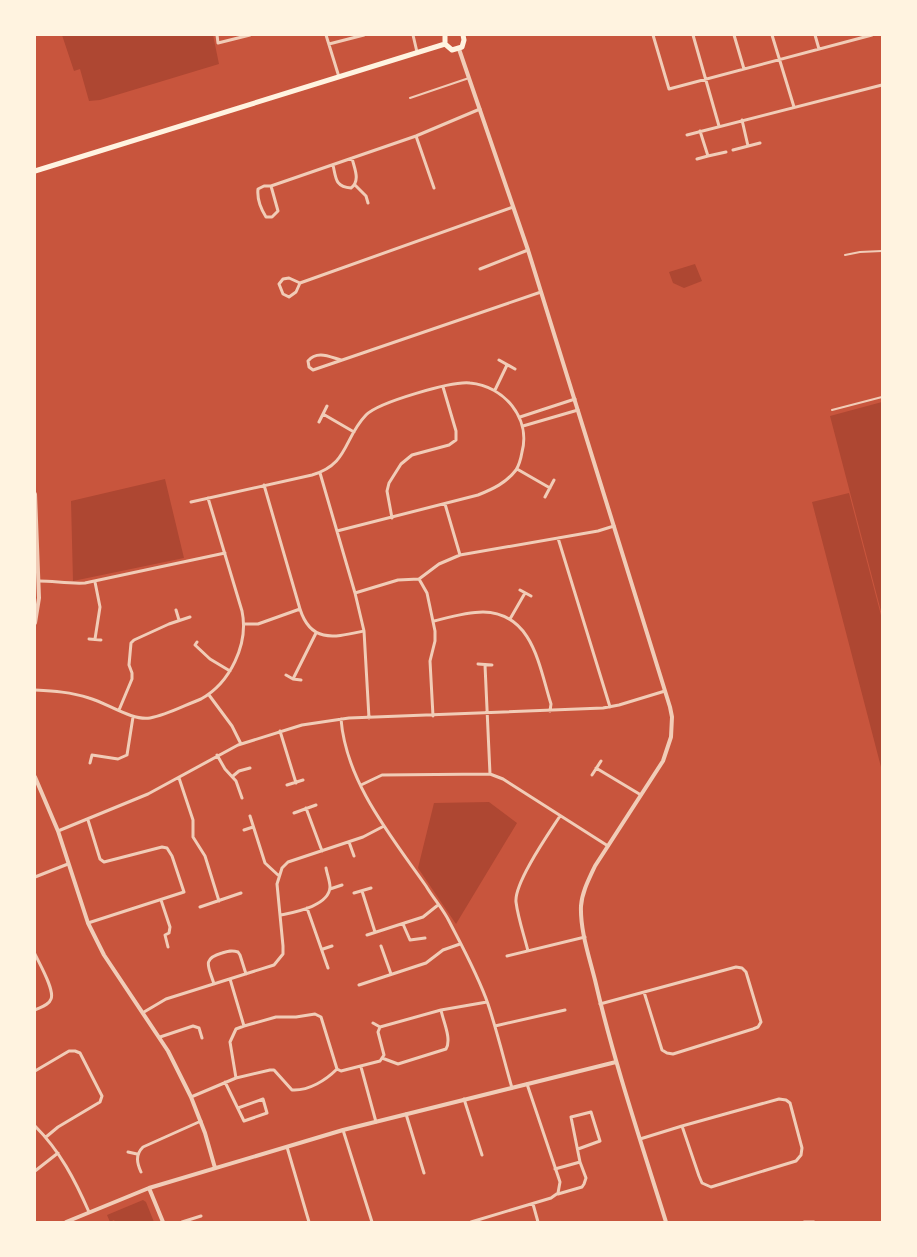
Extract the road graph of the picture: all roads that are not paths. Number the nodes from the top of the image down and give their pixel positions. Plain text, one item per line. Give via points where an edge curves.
1 (217, 35) edge
2 (250, 35) edge
3 (326, 35) edge
4 (364, 35) edge
5 (413, 35) edge
6 (445, 35) edge
7 (653, 35) edge
8 (693, 35) edge
9 (734, 35) edge
10 (772, 35) edge
11 (815, 35) edge
12 (872, 35) edge
13 (358, 36) edge
14 (466, 36) edge
15 (855, 37) edge
16 (329, 44) junction
17 (445, 44) junction
18 (459, 49) junction
19 (819, 49) junction
20 (417, 52) junction
21 (779, 60) junction
22 (744, 69) junction
23 (339, 78) junction
24 (469, 78) junction
25 (706, 79) junction
26 (882, 85) edge
27 (410, 98) dead end
28 (794, 107) junction
29 (480, 109) junction
30 (742, 120) junction
31 (719, 126) junction
32 (700, 131) junction
33 (687, 135) dead end
34 (416, 136) junction
35 (760, 143) dead end
36 (748, 146) junction
37 (733, 150) dead end
38 (726, 152) dead end
39 (708, 156) junction
40 (352, 158) junction
41 (697, 158) dead end
42 (333, 165) junction
43 (35, 171) edge
44 (355, 185) junction
45 (271, 186) junction
46 (434, 188) dead end
47 (368, 203) dead end
48 (513, 207) junction
49 (528, 250) junction
50 (882, 251) edge
51 (846, 255) dead end
52 (480, 269) dead end
53 (300, 283) junction
54 (541, 292) junction
55 (342, 360) junction
56 (499, 360) dead end
57 (507, 364) junction
58 (515, 369) dead end
59 (443, 387) junction
60 (495, 390) junction
61 (882, 397) edge
62 (574, 399) junction
63 (327, 406) dead end
64 (578, 410) junction
65 (832, 410) dead end
66 (323, 414) junction
67 (520, 416) junction
68 (319, 422) dead end
69 (523, 426) junction
70 (354, 432) junction
71 (517, 469) junction
72 (320, 473) junction
73 (554, 480) dead end
74 (264, 485) junction
75 (550, 488) junction
76 (35, 494) edge
77 (545, 497) dead end
78 (208, 498) junction
79 (192, 502) dead end
80 (445, 504) junction
81 (392, 518) junction
82 (614, 526) junction
83 (337, 531) junction
84 (558, 538) junction
85 (225, 553) junction
86 (460, 556) junction
87 (419, 579) junction
88 (39, 581) junction
89 (95, 582) junction
90 (520, 590) dead end
91 (355, 593) junction
92 (525, 593) junction
93 (531, 596) dead end
94 (300, 609) junction
95 (176, 610) dead end
96 (190, 618) dead end
97 (510, 619) junction
98 (179, 620) junction
99 (434, 621) junction
100 (35, 623) edge
101 (244, 624) junction
102 (364, 631) junction
103 (316, 633) junction
104 (89, 639) dead end
105 (95, 639) junction
106 (101, 640) dead end
107 (197, 642) dead end
108 (478, 664) dead end
109 (492, 665) dead end
110 (485, 666) junction
111 (230, 671) junction
112 (286, 675) dead end
113 (293, 679) junction
114 (301, 680) dead end
115 (35, 690) edge
116 (666, 691) junction
117 (208, 695) junction
118 (610, 707) junction
119 (119, 710) junction
120 (550, 711) junction
121 (487, 713) junction
122 (433, 716) junction
123 (134, 717) junction
124 (369, 718) junction
125 (341, 719) junction
126 (280, 731) junction
127 (240, 744) junction
128 (218, 755) junction
129 (600, 761) dead end
130 (90, 762) dead end
131 (250, 768) dead end
132 (596, 768) junction
133 (490, 774) junction
134 (592, 775) dead end
135 (233, 776) junction
136 (35, 778) edge
137 (179, 778) junction
138 (304, 780) dead end
139 (296, 783) junction
140 (361, 785) junction
141 (288, 786) dead end
142 (641, 794) junction
143 (242, 798) dead end
144 (316, 805) dead end
145 (306, 808) junction
146 (294, 813) dead end
147 (250, 816) dead end
148 (560, 816) junction
149 (88, 820) junction
150 (384, 826) junction
151 (254, 827) junction
152 (244, 830) dead end
153 (58, 831) junction
154 (349, 842) junction
155 (608, 846) junction
156 (322, 851) junction
157 (354, 856) dead end
158 (68, 864) junction
159 (326, 868) dead end
160 (278, 876) junction
161 (35, 877) edge
162 (342, 885) dead end
163 (371, 888) dead end
164 (330, 889) junction
165 (362, 891) junction
166 (241, 893) dead end
167 (354, 893) dead end
168 (161, 900) junction
169 (219, 900) junction
170 (438, 905) junction
171 (200, 907) dead end
172 (307, 908) junction
173 (281, 916) junction
174 (88, 923) junction
175 (403, 924) junction
176 (375, 932) junction
177 (367, 935) dead end
178 (585, 937) junction
179 (425, 938) dead end
180 (460, 944) junction
181 (332, 946) dead end
182 (382, 946) dead end
183 (168, 947) dead end
184 (322, 949) junction
185 (528, 951) junction
186 (35, 954) edge
187 (507, 956) dead end
188 (328, 968) dead end
189 (246, 974) junction
190 (391, 974) junction
191 (230, 979) junction
192 (214, 984) junction
193 (359, 985) dead end
194 (644, 992) junction
195 (487, 1002) junction
196 (600, 1004) junction
197 (35, 1010) edge
198 (441, 1010) junction
199 (565, 1010) dead end
200 (144, 1012) junction
201 (373, 1023) dead end
202 (244, 1026) junction
203 (495, 1026) junction
204 (380, 1027) junction
205 (160, 1038) junction
206 (202, 1038) dead end
207 (382, 1058) junction
208 (616, 1062) junction
209 (361, 1067) junction
210 (337, 1069) junction
211 (35, 1071) edge
212 (236, 1078) junction
213 (225, 1082) junction
214 (527, 1083) junction
215 (512, 1088) junction
216 (191, 1097) junction
217 (464, 1099) junction
218 (238, 1108) junction
219 (406, 1114) junction
220 (200, 1121) junction
221 (376, 1122) junction
222 (35, 1126) edge
223 (682, 1126) junction
224 (343, 1130) junction
225 (46, 1137) junction
226 (640, 1139) junction
227 (287, 1147) junction
228 (578, 1149) junction
229 (128, 1152) dead end
230 (58, 1153) junction
231 (138, 1154) junction
232 (482, 1155) dead end
233 (580, 1162) junction
234 (215, 1168) junction
235 (555, 1169) junction
236 (35, 1171) edge
237 (141, 1172) dead end
238 (424, 1173) dead end
239 (149, 1188) junction
240 (557, 1194) junction
241 (533, 1204) junction
242 (90, 1212) junction
243 (201, 1216) dead end
244 (66, 1222) edge
245 (163, 1222) edge
246 (182, 1222) edge
247 (309, 1222) edge
248 (372, 1222) edge
249 (472, 1222) edge
250 (538, 1222) edge
251 (666, 1222) edge
252 (804, 1222) edge
253 (814, 1222) edge

1 - 2 street via 218,43
3 - 16 street
4 - 13 street
5 - 20 street
6 - 17 main road
7 - 25 street via 669,88
8 - 25 street
9 - 22 street
10 - 21 street
11 - 19 street
12 - 15 street
13 - 16 street
14 - 18 main road
15 - 19 street
16 - 23 street
17 - 18 main road via 452,50
17 - 20 main road
18 - 24 street
19 - 21 street
20 - 23 main road
21 - 22 street
21 - 28 street
22 - 25 street
23 - 43 main road
24 - 27 lane
24 - 29 street
25 - 31 street
26 - 28 street
28 - 30 street
29 - 34 street
29 - 48 street
30 - 31 street
30 - 36 street
31 - 32 street
32 - 33 street
32 - 39 street
34 - 40 street
34 - 46 street
35 - 36 street
36 - 37 street
38 - 39 street
39 - 41 street
40 - 42 street
40 - 44 street via 357,179
42 - 44 street via 338,184 344,188
42 - 45 street
44 - 47 street
45 - 45 street via 258,189 258,194 266,217 272,218 278,211
48 - 49 street
48 - 53 street
49 - 52 street
49 - 54 street
50 - 51 lane
53 - 53 street via 289,297 283,294 279,284 283,278
54 - 55 street
54 - 62 street
55 - 55 street via 313,370 308,361 321,354
56 - 57 street
57 - 58 street
57 - 60 street
59 - 60 street via 468,383
59 - 70 street via 378,407
59 - 81 street via 456,440 412,455 401,464 387,490
60 - 67 street
61 - 65 lane
62 - 64 street
62 - 67 street
63 - 66 street
64 - 69 street
64 - 82 street
66 - 68 street
66 - 70 street
67 - 69 street
69 - 71 street via 524,447
70 - 72 street via 335,464
71 - 75 street
71 - 80 street via 493,489
72 - 74 street
72 - 83 street
73 - 75 street
74 - 78 street
74 - 94 street
75 - 77 street
76 - 88 street
78 - 79 street
78 - 85 street
80 - 81 street
80 - 86 street
81 - 83 street
82 - 84 street
82 - 116 street
83 - 91 street
84 - 86 street
84 - 118 street
85 - 89 street
85 - 101 street
86 - 87 street via 439,564
87 - 91 street via 406,579
87 - 99 street via 427,593
88 - 89 street via 66,584
88 - 100 street
89 - 105 street via 100,607
90 - 92 street
91 - 102 street
92 - 93 street
92 - 97 street
94 - 101 street via 258,624
94 - 103 street via 306,623
95 - 98 street
96 - 98 street
97 - 99 street via 482,612
97 - 120 street via 531,642 551,704
98 - 119 street via 131,643 132,679
99 - 122 street via 435,641 430,667
101 - 111 street via 239,651
102 - 103 street via 332,637
102 - 124 street
103 - 113 street
104 - 105 street
105 - 106 street
107 - 111 street via 195,645 204,654
108 - 110 street
109 - 110 street
110 - 121 street
111 - 117 street
112 - 113 street
113 - 114 street
115 - 119 street via 88,697
116 - 118 street
116 - 142 street via 672,717 671,737 663,761
117 - 123 street via 157,716
117 - 127 street via 232,726
118 - 120 street
119 - 123 street
120 - 121 street
121 - 122 street
121 - 133 street
122 - 124 street
123 - 130 street via 127,755 118,759 92,756
124 - 125 street
125 - 126 street
125 - 140 street via 352,770
126 - 127 street
126 - 139 street
127 - 128 street
128 - 135 street
128 - 137 street
129 - 132 street
131 - 135 street
132 - 134 street
132 - 142 street
133 - 140 street via 382,776
133 - 148 street
135 - 143 street
136 - 153 street
137 - 149 street
137 - 169 street via 193,820 194,837 203,850
138 - 139 street
139 - 141 street
140 - 150 street
142 - 155 street
144 - 145 street
145 - 146 street
145 - 156 street
147 - 151 street
148 - 155 street
148 - 185 street via 517,891 516,901
149 - 153 street
149 - 168 street via 100,859 104,862 167,848 184,892
150 - 154 street
150 - 170 street
151 - 152 street
151 - 160 street via 265,863
153 - 158 street
154 - 156 street
154 - 157 street
155 - 178 street via 586,884 581,904
156 - 160 street via 288,862
158 - 161 street
158 - 174 street
159 - 164 street
160 - 173 street
162 - 164 street
163 - 165 street
164 - 172 street via 326,897
165 - 167 street
165 - 176 street
166 - 169 street
168 - 174 street
168 - 183 street via 170,927 169,934 165,935
169 - 171 street
170 - 175 street via 422,917
170 - 180 street
172 - 173 street
172 - 184 street
173 - 189 street via 283,954 274,964
174 - 200 street via 104,955
175 - 176 street
175 - 179 street via 410,940
176 - 177 street
178 - 185 street
178 - 196 street
180 - 190 street via 443,950 426,963
180 - 195 street
181 - 184 street
182 - 190 street
184 - 188 street
185 - 187 street
186 - 197 street via 52,992 51,999
189 - 191 street
189 - 192 street via 238,952 229,951 209,958
190 - 193 street
191 - 192 street
191 - 202 street
192 - 200 street via 166,999
194 - 194 street via 742,968 762,1022 753,1029 673,1054 667,1053 662,1050
194 - 196 street
195 - 198 street
195 - 203 street
196 - 208 street
198 - 204 street
198 - 207 street via 448,1039 446,1049 398,1064
199 - 203 street
200 - 205 street
201 - 204 street
202 - 210 street via 270,1018 319,1015
202 - 212 street via 236,1029 230,1042
203 - 215 street
204 - 207 street
205 - 206 street via 193,1026 199,1028
205 - 216 street
207 - 209 street
208 - 214 street
208 - 226 street
209 - 210 street via 345,1071
209 - 221 street
210 - 212 street via 322,1082 294,1090 274,1070
211 - 225 street via 75,1051 80,1053 102,1096 100,1102
212 - 213 street
213 - 216 street
213 - 218 street
214 - 215 street
214 - 235 street
215 - 217 street
216 - 220 street
217 - 219 street
217 - 232 street
218 - 218 street via 244,1121 268,1113 262,1099
219 - 221 street
219 - 238 street
220 - 231 street via 146,1145
220 - 234 street
221 - 224 street
222 - 225 street
223 - 223 street via 699,1176 711,1187 796,1161 801,1155 790,1103 786,1100 779,1099
223 - 226 street
224 - 227 street
224 - 248 street
225 - 230 street
226 - 251 street
227 - 234 street
227 - 247 street
228 - 228 street via 571,1117 592,1112 600,1141
228 - 233 street
229 - 231 street
230 - 236 street
230 - 242 street via 75,1179
231 - 237 street
233 - 235 street
233 - 240 street via 586,1178 582,1187
234 - 239 street
235 - 240 street via 560,1182
239 - 242 street
239 - 245 street
240 - 241 street
241 - 249 street
241 - 250 street
242 - 244 street
243 - 246 street
252 - 253 street

